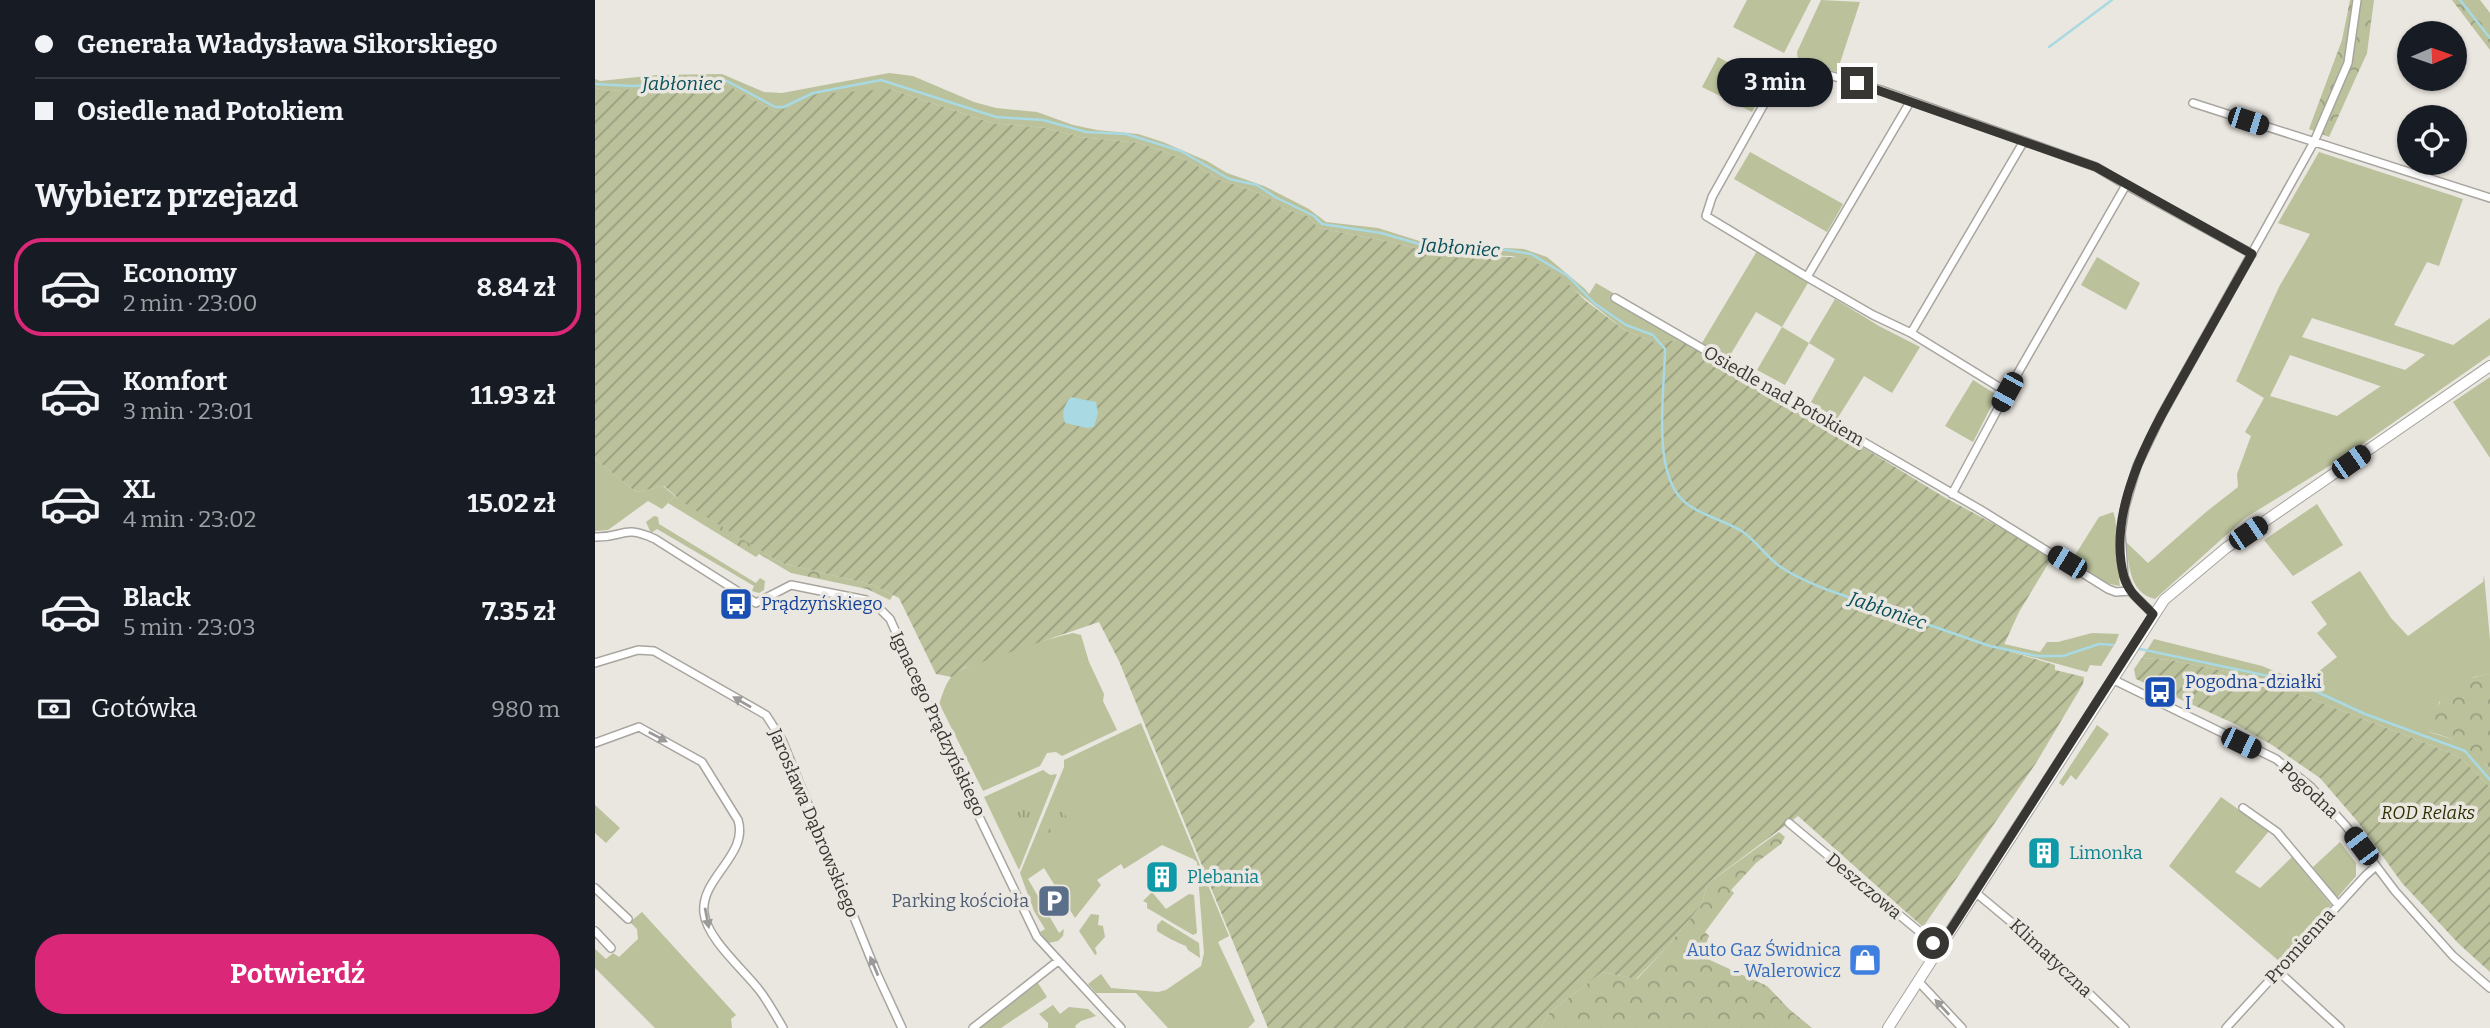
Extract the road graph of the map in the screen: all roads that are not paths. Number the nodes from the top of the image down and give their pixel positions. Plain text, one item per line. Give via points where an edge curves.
1 (2357, 0) edge
2 (1910, 102) junction
3 (2193, 103) dead end
4 (2024, 141) junction
5 (2313, 142) junction
6 (2126, 185) junction
7 (2490, 198) edge
8 (2252, 254) junction
9 (1807, 277) junction
10 (1615, 298) dead end
11 (1910, 333) junction
12 (2490, 366) edge
13 (2007, 392) junction
14 (1952, 494) junction
15 (595, 537) edge
16 (2130, 591) junction
17 (2153, 614) junction
18 (595, 663) edge
19 (2112, 680) junction
20 (595, 743) edge
21 (2243, 808) dead end
22 (1790, 823) dead end
23 (2376, 866) junction
24 (595, 888) edge
25 (1975, 892) junction
26 (2338, 905) junction
27 (628, 919) dead end
28 (595, 931) edge
29 (611, 948) dead end
30 (1939, 948) junction
31 (1058, 961) junction
32 (2278, 971) junction
33 (1920, 983) junction
34 (2490, 988) edge
35 (783, 1028) edge
36 (902, 1028) edge
37 (973, 1028) edge
38 (1121, 1028) edge
39 (1888, 1028) edge
40 (1962, 1028) edge
41 (2125, 1028) edge
42 (2226, 1028) edge
43 (2340, 1028) edge

1 - 5 street via 2348,63
2 - 4 street
2 - 9 street
2 - 9 street via 1787,64 1712,197 1706,216
3 - 5 street
4 - 6 street via 2096,167
4 - 11 street
5 - 7 street
5 - 8 street
6 - 8 street
6 - 13 street
8 - 16 street via 2137,466 2121,533 2124,576
9 - 11 street
10 - 14 street, Osiedle nad Potokiem
11 - 13 street
12 - 17 street via 2226,548 2182,583
13 - 14 street
14 - 16 street, Osiedle nad Potokiem via 2108,589
15 - 31 street, Ignacego Prądzyńskiego via 638,532 756,603 791,585 866,600 880,608 890,619 1037,937
16 - 17 street
17 - 19 street
36 -> 18 street, Jarosława Dąbrowskiego via 782,740 766,715 654,651 638,650
19 - 23 street, Pogodna via 2276,759 2311,787
19 - 25 street
20 -> 35 street via 639,727 703,763 741,831 705,900 704,914 709,930 762,993
21 - 26 street via 2277,832
22 - 30 street, Deszczowa
23 - 26 street, Promienna
23 - 34 street, Pogodna via 2453,956
24 - 27 street
25 - 30 street
25 - 41 street, Klimatyczna via 2040,946
26 - 32 street, Promienna
28 - 29 street
30 - 33 street
31 - 37 street
31 - 38 street, Ignacego Prądzyńskiego
32 - 42 street, Promienna
32 - 43 street
33 - 39 street
40 -> 33 street

